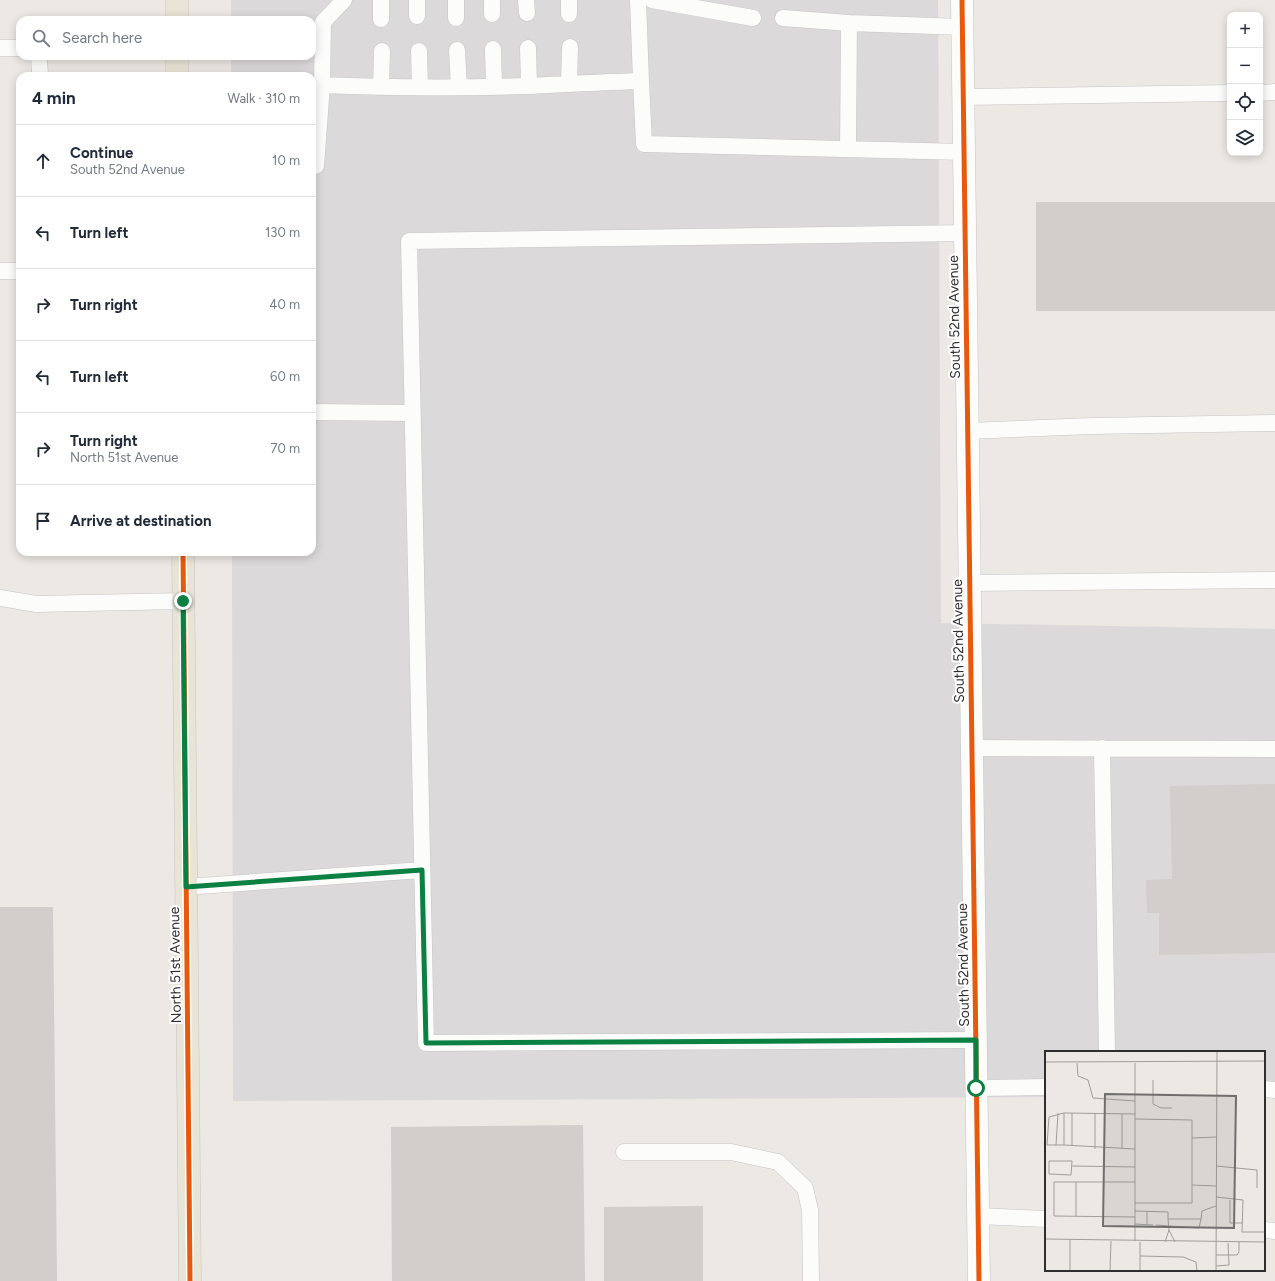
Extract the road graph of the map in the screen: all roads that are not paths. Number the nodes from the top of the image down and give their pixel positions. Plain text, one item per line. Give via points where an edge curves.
1 (177, 0) edge
2 (344, 0) edge
3 (381, 0) edge
4 (417, 0) edge
5 (456, 0) edge
6 (638, 0) edge
7 (652, 0) edge
8 (962, 0) edge
9 (177, 16) edge
10 (417, 16) dead end
11 (456, 18) dead end
12 (753, 18) dead end
13 (783, 18) dead end
14 (381, 19) dead end
15 (849, 23) junction
16 (962, 27) junction
17 (570, 47) dead end
18 (0, 48) edge
19 (16, 48) edge
20 (528, 48) dead end
21 (493, 49) dead end
22 (382, 50) dead end
23 (457, 50) dead end
24 (418, 51) dead end
25 (39, 60) edge
26 (177, 60) edge
27 (40, 72) edge
28 (177, 72) edge
29 (642, 82) junction
30 (569, 83) junction
31 (322, 85) junction
32 (459, 86) junction
33 (494, 86) junction
34 (529, 86) junction
35 (381, 87) junction
36 (420, 87) junction
37 (1275, 92) edge
38 (1227, 93) edge
39 (1263, 93) edge
40 (963, 97) junction
41 (848, 149) junction
42 (964, 152) junction
43 (316, 166) edge
44 (965, 233) junction
45 (0, 271) edge
46 (16, 271) edge
47 (316, 412) edge
48 (412, 413) junction
49 (1275, 423) edge
50 (968, 431) junction
51 (183, 556) edge
52 (1275, 580) edge
53 (969, 583) junction
54 (0, 598) edge
55 (183, 601) junction
56 (972, 748) junction
57 (1102, 748) junction
58 (1275, 749) edge
59 (422, 870) junction
60 (186, 887) junction
61 (976, 1040) junction
62 (1106, 1051) edge
63 (976, 1088) junction
64 (1045, 1088) edge
65 (1265, 1089) edge
66 (1275, 1090) edge
67 (624, 1152) dead end
68 (978, 1216) junction
69 (1045, 1219) edge
70 (1265, 1230) edge
71 (1275, 1231) edge
72 (190, 1281) edge
73 (811, 1281) edge
74 (979, 1281) edge

1 - 9 main road
2 - 31 lane via 323,22
3 - 14 lane
4 - 10 lane
5 - 11 lane
6 - 29 lane
7 - 12 lane
8 - 16 street, South 52nd Avenue
13 - 15 lane
15 - 16 lane
15 - 41 lane
16 - 40 street, South 52nd Avenue
17 - 30 lane
18 - 19 lane
20 - 34 lane
21 - 33 lane
22 - 35 lane
23 - 32 lane
24 - 36 lane
25 - 27 lane
26 - 28 main road
29 - 30 lane
29 - 41 lane via 644,144
30 - 34 lane
31 - 35 lane
31 - 43 lane
32 - 33 lane
32 - 36 lane
33 - 34 lane
35 - 36 lane
37 - 39 lane
38 - 40 lane
40 - 42 street, South 52nd Avenue
41 - 42 lane
42 - 44 street, South 52nd Avenue
44 - 48 lane via 409,241
44 - 50 street, South 52nd Avenue
45 - 46 lane
47 - 48 lane
48 - 59 lane
49 - 50 lane
50 - 53 street, South 52nd Avenue
51 - 55 main road, North 51st Avenue
52 - 53 lane
53 - 56 street, South 52nd Avenue
54 - 55 lane via 36,604
55 - 60 main road, North 51st Avenue
56 - 57 lane
56 - 61 street, South 52nd Avenue
57 - 58 lane
57 - 62 lane
59 - 60 lane
59 - 61 lane via 426,1043
60 - 72 main road, North 51st Avenue
61 - 63 street, South 52nd Avenue
63 - 64 lane
63 - 68 street, South 52nd Avenue
65 - 66 lane
67 - 73 lane via 731,1152 778,1162 805,1188 810,1210
68 - 69 lane
68 - 74 street, South 52nd Avenue
70 - 71 lane

